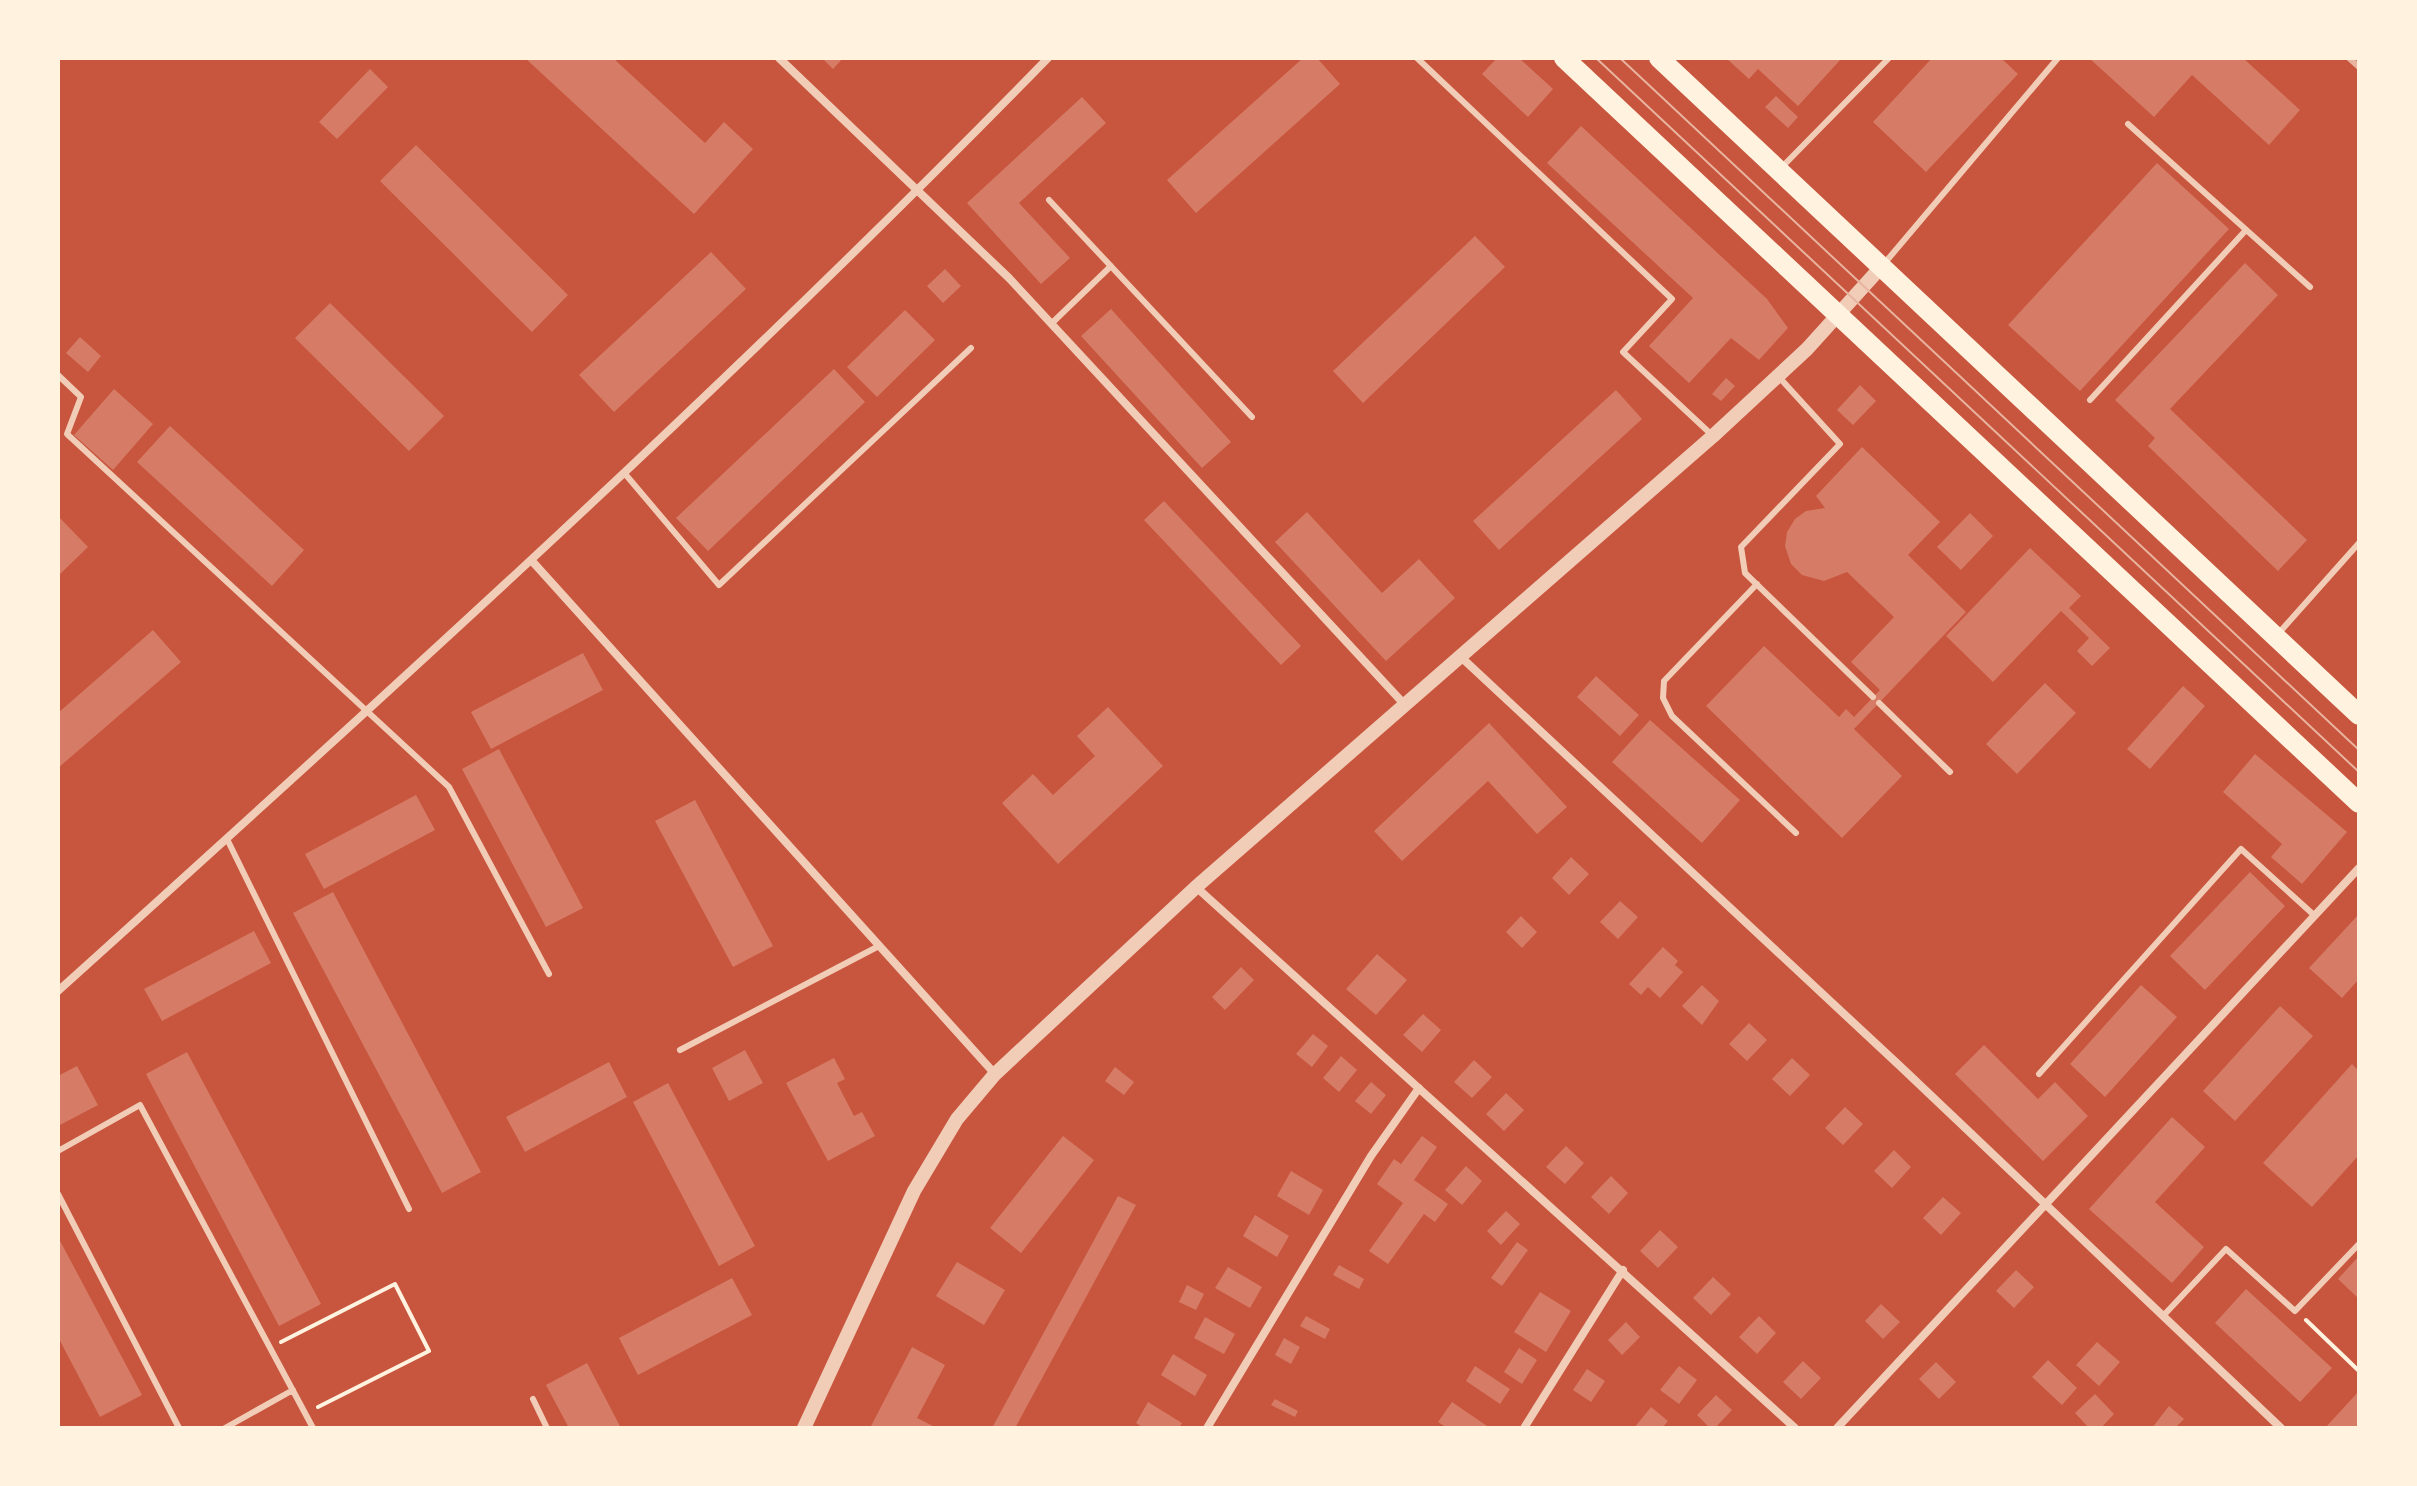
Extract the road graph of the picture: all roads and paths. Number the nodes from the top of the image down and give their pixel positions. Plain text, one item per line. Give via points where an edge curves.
1 (779, 58) edge
2 (1048, 58) edge
3 (1417, 58) edge
4 (1564, 58) edge
5 (1659, 58) edge
6 (1889, 58) edge
7 (2058, 58) edge
8 (2128, 124) dead end
9 (1779, 170) junction
10 (917, 192) junction
11 (1049, 200) dead end
12 (2246, 230) junction
13 (1111, 266) junction
14 (1882, 266) junction
15 (2310, 287) dead end
16 (1838, 315) junction
17 (1051, 324) junction
18 (971, 348) dead end
19 (58, 375) edge
20 (1778, 376) junction
21 (2090, 400) dead end
22 (1252, 417) dead end
23 (1713, 436) junction
24 (626, 475) junction
25 (2359, 543) edge
26 (532, 561) junction
27 (1757, 584) junction
28 (2276, 637) junction
29 (1462, 658) junction
30 (1406, 706) junction
31 (368, 712) junction
32 (2359, 715) edge
33 (1950, 772) dead end
34 (2359, 803) edge
35 (1796, 833) dead end
36 (227, 839) junction
37 (2359, 868) edge
38 (1196, 887) junction
39 (2315, 916) junction
40 (877, 947) junction
41 (549, 974) dead end
42 (58, 991) edge
43 (680, 1050) dead end
44 (995, 1074) junction
45 (2039, 1074) dead end
46 (1419, 1088) junction
47 (58, 1151) edge
48 (58, 1194) edge
49 (2048, 1205) junction
50 (409, 1209) dead end
51 (2359, 1244) edge
52 (1623, 1270) junction
53 (2295, 1311) junction
54 (2163, 1316) junction
55 (270, 1347) junction
56 (2359, 1371) edge
57 (293, 1390) junction
58 (533, 1399) dead end
59 (305, 1414) junction
60 (179, 1428) edge
61 (225, 1428) edge
62 (313, 1428) edge
63 (547, 1428) edge
64 (804, 1428) edge
65 (1207, 1428) edge
66 (1524, 1428) edge
67 (1795, 1428) edge
68 (1837, 1428) edge
69 (2281, 1428) edge

1 - 10 street
2 - 10 street
3 - 23 lane via 1672,299 1623,352
4 - 16 main road
5 - 9 main road
6 - 9 lane
7 - 14 lane
8 - 12 lane
9 - 14 main road
10 - 17 street
10 - 24 street
11 - 13 lane
12 - 15 lane
12 - 21 lane
13 - 17 lane
13 - 22 lane
14 - 16 street
14 - 28 main road
16 - 20 street
16 - 34 main road
17 - 30 street
18 - 24 lane via 719,585
19 - 31 lane via 81,397 67,434
20 - 23 street
20 - 27 lane via 1840,444 1741,547 1745,573
23 - 29 street
24 - 26 street
25 - 28 lane
26 - 31 street
26 - 40 street
27 - 33 lane
27 - 35 lane via 1664,681 1663,698 1672,716
28 - 32 main road
29 - 30 street
29 - 49 street
30 - 38 street
31 - 36 street
31 - 41 lane via 449,787
36 - 42 street
36 - 50 lane
37 - 39 street
38 - 44 street
38 - 46 street
39 - 45 lane via 2241,849
39 - 49 street
40 - 43 lane
40 - 44 street
44 - 64 street via 957,1119 914,1191
46 - 52 street
46 - 65 street via 1371,1156
47 - 55 lane via 140,1105
48 - 60 lane
49 - 54 street
49 - 68 street
51 - 53 lane
52 - 66 street
52 - 67 street
53 - 54 lane via 2226,1249
53 - 56 path
54 - 69 street
55 - 57 lane
55 - 59 path via 395,1284 429,1351
57 - 59 lane
57 - 61 lane
58 - 63 lane
59 - 62 lane

